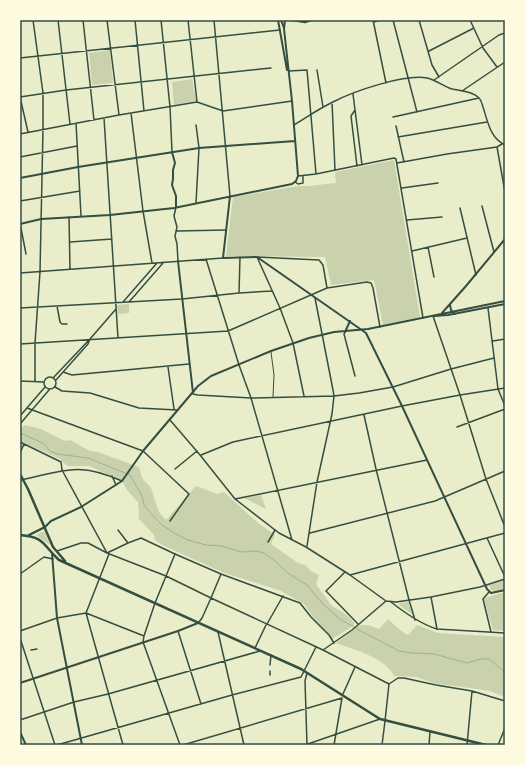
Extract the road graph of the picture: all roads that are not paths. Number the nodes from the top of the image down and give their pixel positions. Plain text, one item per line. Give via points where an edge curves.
1 (33, 20) edge
2 (58, 20) edge
3 (83, 20) edge
4 (107, 20) edge
5 (134, 20) edge
6 (161, 20) edge
7 (188, 20) edge
8 (214, 20) edge
9 (278, 20) edge
10 (281, 20) edge
11 (285, 20) edge
12 (293, 20) edge
13 (311, 20) edge
14 (380, 20) edge
15 (393, 20) edge
16 (419, 20) edge
17 (470, 20) edge
18 (373, 21) edge
19 (474, 28) junction
20 (284, 29) junction
21 (280, 30) junction
22 (505, 33) edge
23 (216, 37) junction
24 (190, 40) junction
25 (163, 43) junction
26 (137, 45) junction
27 (110, 48) junction
28 (483, 48) junction
29 (86, 51) junction
30 (428, 51) junction
31 (62, 54) junction
32 (38, 56) junction
33 (20, 58) edge
34 (505, 62) edge
35 (497, 67) junction
36 (271, 68) dead end
37 (317, 70) dead end
38 (289, 71) junction
39 (219, 74) junction
40 (194, 77) junction
41 (439, 77) junction
42 (407, 78) junction
43 (167, 80) junction
44 (434, 80) junction
45 (141, 83) junction
46 (290, 83) junction
47 (386, 83) junction
48 (115, 85) junction
49 (90, 88) junction
50 (66, 90) junction
51 (462, 91) junction
52 (43, 93) junction
53 (353, 94) junction
54 (20, 97) edge
55 (479, 98) junction
56 (292, 101) junction
57 (197, 102) junction
58 (332, 102) junction
59 (170, 107) junction
60 (323, 107) junction
61 (355, 110) junction
62 (144, 111) junction
63 (222, 111) junction
64 (417, 112) junction
65 (131, 113) junction
66 (119, 115) junction
67 (311, 115) junction
68 (393, 117) dead end
69 (104, 118) junction
70 (94, 120) junction
71 (488, 122) junction
72 (76, 123) junction
73 (70, 124) junction
74 (196, 125) dead end
75 (294, 125) junction
76 (396, 126) dead end
77 (43, 129) junction
78 (28, 132) junction
79 (20, 134) edge
80 (398, 137) junction
81 (295, 141) junction
82 (502, 144) junction
83 (505, 145) edge
84 (77, 146) junction
85 (226, 146) junction
86 (199, 148) junction
87 (497, 148) junction
88 (172, 152) junction
89 (42, 153) junction
90 (20, 157) edge
91 (136, 157) junction
92 (107, 162) junction
93 (404, 162) junction
94 (397, 163) junction
95 (362, 165) junction
96 (357, 166) junction
97 (78, 167) junction
98 (335, 170) junction
99 (42, 174) junction
100 (316, 174) junction
101 (298, 176) junction
102 (304, 176) junction
103 (20, 178) edge
104 (295, 182) junction
105 (438, 183) dead end
106 (402, 188) junction
107 (80, 191) junction
108 (505, 192) edge
109 (230, 196) junction
110 (41, 197) junction
111 (20, 201) edge
112 (196, 203) junction
113 (482, 206) dead end
114 (176, 207) junction
115 (460, 208) dead end
116 (143, 211) junction
117 (110, 215) junction
118 (81, 216) junction
119 (69, 217) junction
120 (442, 217) dead end
121 (41, 220) junction
122 (407, 220) junction
123 (20, 224) edge
124 (226, 230) junction
125 (177, 231) junction
126 (467, 238) junction
127 (505, 239) edge
128 (112, 240) junction
129 (70, 242) junction
130 (428, 247) junction
131 (412, 251) junction
132 (494, 252) junction
133 (26, 254) dead end
134 (240, 257) junction
135 (257, 257) junction
136 (223, 258) junction
137 (206, 259) junction
138 (178, 261) junction
139 (163, 262) junction
140 (152, 263) junction
141 (157, 263) junction
142 (113, 266) junction
143 (70, 269) junction
144 (40, 272) junction
145 (20, 273) edge
146 (476, 275) junction
147 (434, 277) dead end
148 (327, 288) junction
149 (272, 291) junction
150 (239, 293) junction
151 (312, 294) junction
152 (217, 295) junction
153 (315, 296) junction
154 (182, 299) junction
155 (505, 301) edge
156 (116, 302) junction
157 (123, 302) junction
158 (129, 302) junction
159 (450, 304) junction
160 (505, 304) edge
161 (57, 306) junction
162 (36, 307) junction
163 (20, 308) edge
164 (280, 308) junction
165 (488, 308) junction
166 (116, 309) junction
167 (452, 311) junction
168 (441, 313) junction
169 (456, 314) junction
170 (433, 316) junction
171 (422, 318) junction
172 (350, 321) junction
173 (67, 324) dead end
174 (380, 326) junction
175 (368, 329) junction
176 (362, 330) junction
177 (228, 331) junction
178 (345, 332) junction
179 (186, 334) junction
180 (322, 334) junction
181 (368, 335) junction
182 (118, 338) junction
183 (90, 339) junction
184 (505, 339) edge
185 (493, 341) junction
186 (35, 343) junction
187 (293, 343) junction
188 (20, 344) edge
189 (271, 351) junction
190 (494, 358) junction
191 (189, 364) junction
192 (239, 364) junction
193 (168, 366) junction
194 (451, 369) junction
195 (63, 372) junction
196 (355, 376) dead end
197 (53, 378) junction
198 (56, 380) junction
199 (20, 381) edge
200 (35, 381) junction
201 (44, 382) junction
202 (393, 386) junction
203 (45, 387) junction
204 (55, 387) junction
205 (505, 388) edge
206 (498, 389) junction
207 (49, 390) junction
208 (193, 394) junction
209 (460, 395) junction
210 (304, 396) junction
211 (334, 396) junction
212 (272, 397) junction
213 (251, 398) junction
214 (402, 406) junction
215 (505, 406) edge
216 (27, 408) junction
217 (174, 409) junction
218 (505, 409) edge
219 (32, 410) junction
220 (179, 410) junction
221 (364, 415) junction
222 (20, 416) edge
223 (170, 420) junction
224 (331, 422) junction
225 (468, 423) junction
226 (20, 424) edge
227 (457, 427) dead end
228 (262, 436) junction
229 (20, 442) edge
230 (24, 444) junction
231 (143, 451) junction
232 (197, 451) junction
233 (20, 453) edge
234 (200, 455) junction
235 (427, 460) junction
236 (175, 469) dead end
237 (376, 469) junction
238 (62, 470) junction
239 (505, 471) edge
240 (20, 474) edge
241 (112, 476) junction
242 (486, 479) junction
243 (22, 480) edge
244 (122, 481) junction
245 (317, 482) junction
246 (116, 485) junction
247 (278, 490) junction
248 (444, 496) junction
249 (234, 498) junction
250 (81, 507) junction
251 (387, 513) junction
252 (170, 521) dead end
253 (45, 527) junction
254 (505, 527) edge
255 (118, 530) dead end
256 (275, 530) junction
257 (310, 533) junction
258 (505, 534) edge
259 (20, 535) edge
260 (28, 535) junction
261 (487, 538) junction
262 (292, 540) junction
263 (268, 542) dead end
264 (128, 543) junction
265 (466, 544) junction
266 (306, 547) junction
267 (54, 552) junction
268 (108, 553) junction
269 (175, 554) junction
270 (53, 559) junction
271 (59, 560) junction
272 (399, 562) junction
273 (66, 563) junction
274 (53, 565) junction
275 (345, 572) junction
276 (20, 574) edge
277 (221, 574) junction
278 (350, 575) junction
279 (166, 576) junction
280 (100, 578) junction
281 (505, 578) edge
282 (485, 585) junction
283 (505, 590) edge
284 (489, 592) junction
285 (283, 596) junction
286 (431, 597) junction
287 (211, 598) junction
288 (409, 600) junction
289 (386, 601) junction
290 (390, 602) junction
291 (155, 603) junction
292 (86, 613) junction
293 (57, 618) junction
294 (415, 620) junction
295 (199, 622) junction
296 (267, 624) junction
297 (357, 625) junction
298 (437, 629) junction
299 (20, 631) edge
300 (178, 631) junction
301 (218, 631) junction
302 (491, 632) junction
303 (505, 633) edge
304 (144, 636) junction
305 (20, 638) edge
306 (143, 642) junction
307 (334, 643) junction
308 (37, 648) dead end
309 (255, 648) junction
310 (316, 648) junction
311 (31, 650) dead end
312 (323, 650) junction
313 (262, 651) junction
314 (271, 655) junction
315 (98, 657) junction
316 (224, 661) junction
317 (270, 665) dead end
318 (355, 667) junction
319 (66, 668) junction
320 (191, 671) junction
321 (270, 671) dead end
322 (306, 671) junction
323 (270, 675) dead end
324 (301, 677) junction
325 (33, 679) junction
326 (156, 679) junction
327 (305, 681) junction
328 (20, 683) edge
329 (389, 684) junction
330 (472, 691) junction
331 (108, 694) junction
332 (232, 695) junction
333 (342, 696) junction
334 (505, 701) edge
335 (74, 702) junction
336 (201, 704) junction
337 (307, 709) junction
338 (44, 713) junction
339 (169, 714) junction
340 (380, 719) junction
341 (20, 720) edge
342 (385, 720) junction
343 (118, 728) junction
344 (240, 728) junction
345 (505, 728) edge
346 (20, 732) edge
347 (430, 732) junction
348 (336, 734) junction
349 (80, 738) junction
350 (467, 741) junction
351 (26, 745) edge
352 (56, 745) edge
353 (82, 745) edge
354 (123, 745) edge
355 (180, 745) edge
356 (183, 745) edge
357 (244, 745) edge
358 (306, 745) edge
359 (334, 745) edge
360 (382, 745) edge
361 (429, 745) edge
362 (466, 745) edge
363 (486, 745) edge
364 (498, 745) edge

1 - 32 street
2 - 31 street
3 - 29 street
4 - 27 street
5 - 26 street
6 - 25 street
7 - 24 street
8 - 23 street
9 - 21 street
10 - 20 street
11 - 20 street
12 - 13 main road
14 - 18 street
15 - 42 street
16 - 30 street
17 - 19 street
18 - 47 street
19 - 28 street
19 - 30 street
20 - 38 street
21 - 23 street
21 - 46 street
22 - 28 street
23 - 24 street
23 - 39 street
24 - 25 street
24 - 40 street
25 - 26 street
25 - 43 street
26 - 27 street
26 - 45 street
27 - 29 street
27 - 48 street
28 - 35 street
28 - 41 street
29 - 31 street
29 - 49 street
30 - 41 street
31 - 32 street
31 - 50 street
32 - 33 street
32 - 52 street
34 - 35 street
35 - 51 street
36 - 39 street
37 - 60 street
38 - 46 street
38 - 67 street via 307,70
39 - 40 street
39 - 63 street
40 - 43 street
40 - 57 street
41 - 44 street
42 - 44 street
42 - 47 street
42 - 64 street
43 - 45 street
43 - 59 street
44 - 51 street
45 - 48 street
45 - 62 street
46 - 56 street
47 - 53 street
48 - 49 street
48 - 66 street
49 - 50 street
49 - 70 street
50 - 52 street
50 - 73 street
51 - 55 street
52 - 54 street
52 - 77 street
53 - 58 street
53 - 61 street
54 - 78 street
55 - 64 street
55 - 71 street
56 - 63 street
56 - 75 street
57 - 59 street
57 - 63 street
58 - 60 street
58 - 98 street
59 - 62 street
59 - 88 street
60 - 67 street
61 - 95 street
61 - 96 street via 351,116
62 - 65 street
63 - 85 street
64 - 68 street
65 - 66 street
65 - 91 street
66 - 69 street
67 - 75 street
67 - 100 street
69 - 70 street
69 - 92 street
70 - 72 street
71 - 80 street
71 - 82 street via 493,136
72 - 73 street
72 - 84 street
73 - 77 street
74 - 86 street
75 - 81 street
76 - 80 street
77 - 78 street
77 - 89 street
78 - 79 street
80 - 93 street
81 - 85 street
81 - 101 street
82 - 83 street
82 - 87 street
84 - 89 street
84 - 97 street
85 - 86 street
85 - 109 street
86 - 88 street
86 - 112 street
87 - 93 street
87 - 108 street
88 - 91 street
88 - 114 street via 175,163 172,185
89 - 90 street
89 - 99 street
91 - 92 street
91 - 116 street
92 - 97 street
92 - 117 street
93 - 94 street
94 - 95 street via 395,158
94 - 106 street
95 - 96 street
96 - 98 street
97 - 99 street
97 - 107 street
98 - 100 street
99 - 103 street
99 - 110 street
100 - 102 street
101 - 102 street
101 - 104 street
102 - 104 street via 303,183
104 - 109 street
105 - 106 street
106 - 122 street
107 - 110 street
107 - 118 street
109 - 112 street
109 - 124 street
110 - 111 street
110 - 121 street
112 - 114 street
113 - 132 street
114 - 116 street
114 - 125 street via 174,216
115 - 126 street
116 - 117 street
116 - 140 street
117 - 118 street
117 - 128 street
118 - 119 street
119 - 121 street
119 - 129 street
120 - 122 street
121 - 123 street
121 - 144 street
122 - 131 street
123 - 133 street
124 - 125 street
124 - 136 street
125 - 138 street via 174,236 178,244
126 - 130 street
126 - 146 street
127 - 132 street
128 - 129 street
128 - 142 street
129 - 143 street
130 - 131 street
130 - 147 street
131 - 171 street
132 - 146 street
134 - 135 street
134 - 136 street
134 - 150 street
135 - 148 street via 318,260 323,265
135 - 149 street
135 - 151 street
136 - 137 street
137 - 138 street
137 - 152 street
138 - 139 street
138 - 154 street
139 - 141 street
139 - 158 street
140 - 141 street
140 - 142 street
141 - 157 street
142 - 143 street
142 - 156 street
143 - 144 street
144 - 145 street
144 - 162 street
146 - 159 street
148 - 151 street
148 - 174 street via 371,283
149 - 150 street
149 - 164 street
150 - 152 street
151 - 153 street
151 - 164 street
152 - 154 street
152 - 177 street
153 - 172 street
153 - 180 street
154 - 158 street
154 - 179 street
155 - 167 street
156 - 157 street
156 - 161 street
156 - 166 street
157 - 158 street
159 - 167 street
159 - 168 street
160 - 165 street
161 - 162 street
161 - 173 street via 60,322
162 - 163 street
162 - 186 street
164 - 177 street
164 - 187 street
165 - 169 street
165 - 185 street
166 - 182 street
166 - 183 street
167 - 168 street
167 - 169 street
168 - 170 street
169 - 170 street
170 - 171 street
170 - 194 street
171 - 174 street
172 - 176 street
172 - 178 street
174 - 175 street
175 - 176 street
175 - 181 street
176 - 178 street
176 - 181 street
177 - 179 street
177 - 192 street
178 - 180 street
178 - 196 street
179 - 182 street
179 - 191 street
180 - 187 street
180 - 211 street
181 - 202 street
182 - 183 street
183 - 186 street
183 - 195 street
183 - 197 street
184 - 185 street
185 - 190 street
186 - 188 street
186 - 200 street
187 - 189 street
187 - 210 street
189 - 192 street
189 - 212 lane via 274,375
190 - 194 street
190 - 206 street
191 - 193 street
191 - 208 street
192 - 208 street via 208,378
192 - 213 street
193 - 195 street via 72,376
193 - 217 street
194 - 202 street
194 - 209 street
195 - 198 street
197 - 198 street
197 - 201 street via 48,377
198 - 204 street
199 - 200 street
200 - 201 street
201 - 203 street
202 - 211 street via 359,394
202 - 214 street
203 - 207 street
203 - 216 street
204 - 207 street
204 - 217 street via 62,391 90,393 139,408
205 - 206 street
206 - 209 street
206 - 215 street
207 - 219 street
208 - 213 street
208 - 220 street
209 - 214 street
209 - 225 street
210 - 211 street
210 - 212 street
211 - 224 street
212 - 213 street
213 - 228 street
214 - 221 street
214 - 235 street
216 - 219 street
216 - 222 street
217 - 220 street
218 - 225 street
219 - 226 street
219 - 231 street
220 - 223 street
221 - 224 street
221 - 237 street
223 - 231 street
223 - 232 street
224 - 228 street
224 - 245 street
225 - 227 street
225 - 242 street
228 - 234 street via 233,442
228 - 247 street
229 - 230 street
230 - 233 street
230 - 238 street via 61,462
231 - 244 street
231 - 252 street via 189,494
232 - 234 street
232 - 236 street
234 - 249 street
235 - 237 street
235 - 248 street
237 - 245 street
237 - 251 street
238 - 241 street via 81,468
238 - 243 street
238 - 250 street
239 - 242 street
240 - 243 main road
241 - 244 street
241 - 246 street
242 - 248 street
242 - 254 street
243 - 253 main road
244 - 246 street
245 - 247 street
245 - 257 street
246 - 250 street
247 - 249 street
247 - 262 street
248 - 251 street via 435,501
248 - 265 street
249 - 256 street
250 - 253 street
250 - 268 street
251 - 257 street
251 - 272 street
253 - 260 main road
253 - 267 main road
255 - 264 street
256 - 262 street
256 - 263 street
257 - 266 street
258 - 261 street
259 - 260 main road
260 - 267 main road via 41,540
261 - 265 street
261 - 281 street
262 - 266 street
264 - 268 street
264 - 269 street via 141,538
265 - 272 street
265 - 282 street
266 - 275 street
267 - 268 street via 84,542
267 - 270 street
267 - 271 main road
267 - 273 main road
268 - 279 street
268 - 280 street
269 - 277 street
269 - 279 street
270 - 274 street
270 - 276 street via 44,558
271 - 273 main road
271 - 274 street
272 - 278 street
272 - 288 street
273 - 280 main road
274 - 293 street
275 - 278 street
275 - 297 street via 326,592
277 - 285 street
277 - 287 street
278 - 289 street
279 - 287 street
279 - 291 street
280 - 291 main road
280 - 292 street
281 - 282 street
282 - 284 street
282 - 286 street
283 - 284 street
284 - 302 street via 483,599
285 - 296 street
285 - 307 street via 300,603
286 - 288 street
286 - 298 street
287 - 295 street
287 - 296 street
288 - 290 street
288 - 294 street
289 - 290 street
289 - 297 street
290 - 294 street
291 - 295 main road
291 - 304 street
292 - 293 street
292 - 304 street
292 - 315 street
293 - 299 street
293 - 319 street
294 - 298 street
295 - 300 street
295 - 301 main road
296 - 309 street
296 - 310 street
297 - 307 street
298 - 302 street
300 - 306 street
300 - 320 street
301 - 309 main road
301 - 316 street
302 - 303 street
304 - 306 street
305 - 325 street
306 - 315 street
306 - 326 street
307 - 312 street
308 - 311 street
309 - 313 main road
310 - 312 street
310 - 322 street
312 - 318 street
313 - 314 main road
313 - 316 street
314 - 317 street
314 - 322 main road
315 - 319 street
315 - 331 street
316 - 320 street
316 - 332 street
318 - 329 street
318 - 333 street
319 - 325 street
319 - 335 street
320 - 326 street
320 - 336 street
321 - 323 street
322 - 324 street
322 - 327 street
322 - 333 main road
324 - 327 street
324 - 332 street
325 - 328 street
325 - 338 street
326 - 331 street
326 - 339 street
327 - 337 street
329 - 330 street via 398,678 404,678
329 - 342 street
330 - 334 street
330 - 350 street
331 - 335 street
331 - 343 street
332 - 336 street
332 - 344 street
333 - 337 street
333 - 340 main road
333 - 348 street
335 - 338 street
335 - 349 street
336 - 339 street
337 - 344 street
337 - 358 street
338 - 341 street
338 - 352 street
339 - 343 street
339 - 355 street
340 - 342 main road
340 - 348 street
342 - 347 main road
342 - 360 street
343 - 349 street
343 - 354 street
344 - 356 street
344 - 357 street
345 - 364 street
346 - 351 street
347 - 350 main road
347 - 361 street
348 - 358 street
348 - 359 street
349 - 352 street
349 - 353 street
350 - 362 street
350 - 363 main road

